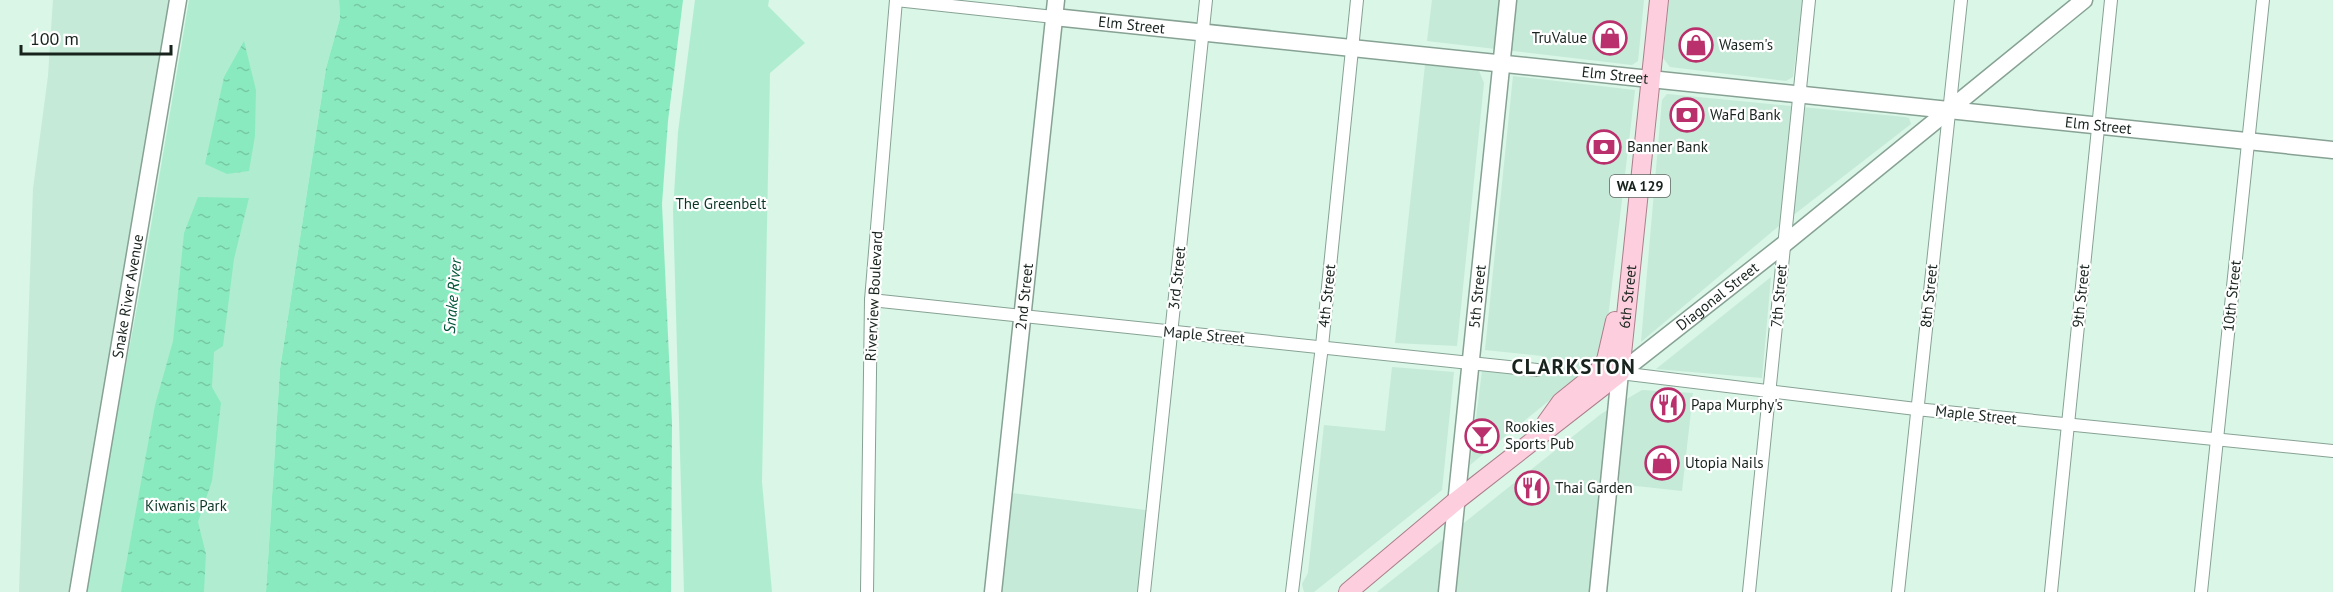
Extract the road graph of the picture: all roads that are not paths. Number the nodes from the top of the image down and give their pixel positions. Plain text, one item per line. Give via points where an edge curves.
1 (178, 0) edge
2 (896, 0) edge
3 (1206, 0) edge
4 (1357, 0) edge
5 (1508, 0) edge
6 (1659, 0) edge
7 (1809, 0) edge
8 (1961, 0) edge
9 (2084, 0) edge
10 (2111, 0) edge
11 (2263, 0) edge
12 (1055, 8) edge
13 (1203, 32) junction
14 (1352, 47) junction
15 (1501, 63) junction
16 (1651, 79) junction
17 (1800, 94) junction
18 (1950, 109) junction
19 (2098, 125) junction
20 (2248, 141) junction
21 (2333, 150) edge
22 (1783, 245) junction
23 (871, 300) junction
24 (1627, 307) junction
25 (1023, 316) junction
26 (1172, 332) junction
27 (1322, 346) junction
28 (1469, 363) junction
29 (1536, 370) dead end
30 (1620, 373) junction
31 (1769, 391) junction
32 (1916, 409) junction
33 (2069, 423) junction
34 (2217, 439) junction
35 (1534, 440) junction
36 (2333, 452) edge
37 (1456, 501) junction
38 (78, 592) edge
39 (867, 592) edge
40 (993, 592) edge
41 (1144, 592) edge
42 (1292, 592) edge
43 (1348, 592) edge
44 (1447, 592) edge
45 (1598, 592) edge
46 (1749, 592) edge
47 (1898, 592) edge
48 (2051, 592) edge
49 (2201, 592) edge

1 - 38 main road, Snake River Avenue
2 - 12 street, Elm Street
2 - 23 street, Riverview Boulevard
3 - 13 street, 3rd Street
4 - 14 street, 4th Street
5 - 15 main road, 5th Street
6 - 16 main road, 6th Street / WA 129
7 - 17 street, 7th Street
8 - 18 street, 8th Street
9 - 18 main road, Diagonal Street
10 - 19 street, 9th Street
11 - 20 street, 10th Street
12 - 13 main road, Elm Street
12 - 25 main road, 2nd Street
13 - 14 main road, Elm Street
13 - 26 street, 3rd Street
14 - 15 main road, Elm Street
14 - 27 street, 4th Street
15 - 16 main road, Elm Street
15 - 28 main road, 5th Street
16 - 17 main road, Elm Street
16 - 24 main road, 6th Street / WA 129
17 - 18 main road, Elm Street
17 - 22 street, 7th Street
18 - 19 main road, Elm Street
18 - 22 main road, Diagonal Street
18 - 32 street, 8th Street
19 - 20 main road, Elm Street
19 - 33 street, 9th Street
20 - 21 main road, Elm Street
20 - 34 street, 10th Street
22 - 30 main road, Diagonal Street
22 - 31 street, 7th Street
23 - 25 street, Maple Street
23 - 39 street, Riverview Boulevard
24 - 30 main road, 6th Street / WA 129
24 - 35 main road, WA 129 via 1616,316 1606,360 1597,373 1561,402
25 - 26 street, Maple Street
25 - 40 main road, 2nd Street
26 - 27 street, Maple Street
26 - 41 street, 3rd Street
27 - 28 street, Maple Street
27 - 42 street, 4th Street
28 - 29 street, Maple Street
28 - 37 main road, 5th Street
30 - 31 street, Maple Street
30 - 35 main road, Diagonal Street / WA 129
30 - 45 main road, 6th Street
31 - 32 street, Maple Street
31 - 46 street, 7th Street
32 - 33 street, Maple Street
32 - 47 street, 8th Street
33 - 34 street, Maple Street
33 - 48 street, 9th Street
34 - 36 street, Maple Street
34 - 49 street, 10th Street
35 - 37 main road, Diagonal Street / WA 129
37 - 43 main road, Diagonal Street / WA 129
37 - 44 main road, 5th Street

